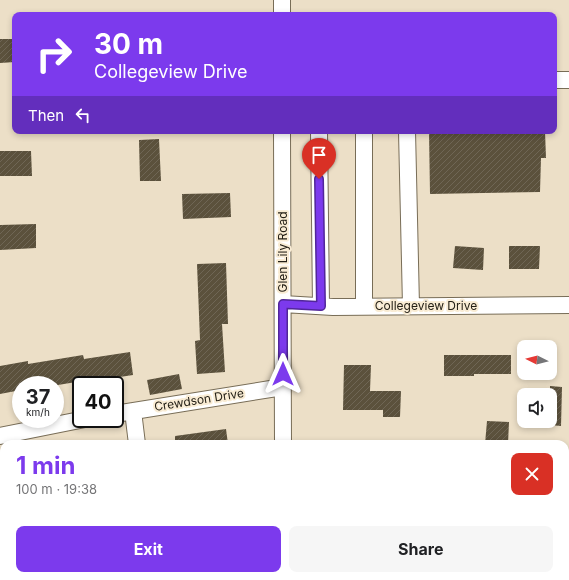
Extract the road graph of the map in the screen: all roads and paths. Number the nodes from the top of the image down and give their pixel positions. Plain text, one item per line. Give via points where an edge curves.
1 (282, 0) edge
2 (282, 12) edge
3 (557, 80) edge
4 (569, 80) edge
5 (282, 134) edge
6 (319, 134) edge
7 (364, 134) edge
8 (407, 134) edge
9 (283, 304) junction
10 (569, 305) edge
11 (321, 306) junction
12 (364, 306) junction
13 (411, 306) junction
14 (283, 387) junction
15 (133, 411) junction
16 (124, 412) edge
17 (72, 422) edge
18 (0, 436) edge
19 (137, 440) edge
20 (283, 440) edge

1 - 2 street
3 - 4 street
5 - 9 street, Glen Lily Road
6 - 11 street
7 - 12 street
8 - 13 street
9 - 11 street, Collegeview Drive
9 - 14 street, Glen Lily Road
10 - 13 street, Collegeview Drive
11 - 12 street, Collegeview Drive
12 - 13 street, Collegeview Drive
14 - 15 street, Crewdson Drive
14 - 20 street, Glen Lily Road
15 - 16 street, Crewdson Drive
15 - 19 street
17 - 18 street

